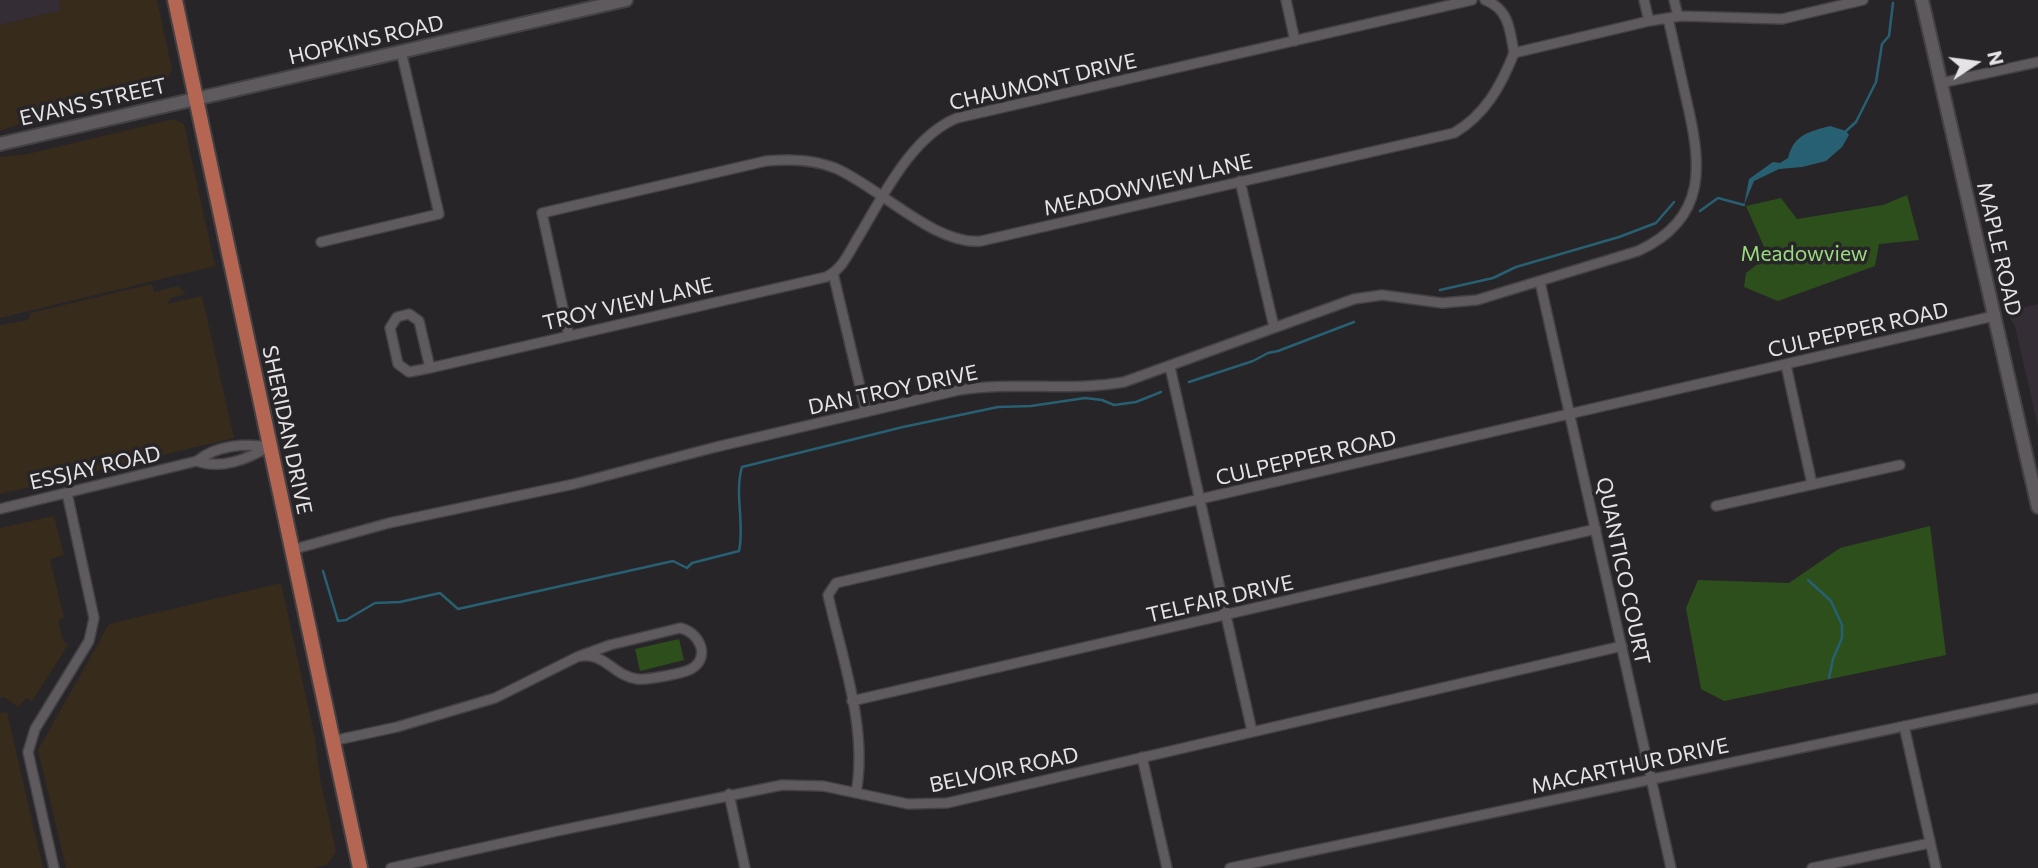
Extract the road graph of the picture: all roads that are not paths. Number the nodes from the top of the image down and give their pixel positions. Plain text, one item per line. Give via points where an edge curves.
1 (175, 0) edge
2 (626, 0) edge
3 (1286, 0) edge
4 (1472, 0) edge
5 (1485, 0) edge
6 (1644, 0) edge
7 (1674, 0) edge
8 (1863, 0) edge
9 (1922, 0) edge
10 (1678, 16) junction
11 (1668, 18) junction
12 (1649, 21) junction
13 (1296, 41) junction
14 (401, 51) junction
15 (1514, 53) junction
16 (2038, 61) edge
17 (1941, 83) junction
18 (196, 98) junction
19 (0, 145) edge
20 (1240, 181) junction
21 (883, 196) junction
22 (321, 242) dead end
23 (833, 274) junction
24 (1541, 282) junction
25 (1994, 316) junction
26 (1274, 327) junction
27 (569, 336) junction
28 (1786, 365) junction
29 (1170, 367) junction
30 (430, 368) junction
31 (866, 412) junction
32 (1570, 413) junction
33 (269, 447) junction
34 (1900, 465) dead end
35 (1812, 484) junction
36 (67, 493) junction
37 (1200, 500) junction
38 (1716, 506) dead end
39 (2038, 507) edge
40 (0, 509) edge
41 (1596, 529) junction
42 (291, 550) junction
43 (1226, 615) junction
44 (1622, 646) junction
45 (577, 657) junction
46 (2038, 698) edge
47 (852, 701) junction
48 (1904, 726) junction
49 (1252, 731) junction
50 (332, 741) junction
51 (1142, 757) junction
52 (1651, 780) junction
53 (856, 793) junction
54 (729, 794) junction
55 (1930, 843) junction
56 (54, 868) edge
57 (360, 868) edge
58 (391, 868) edge
59 (745, 868) edge
60 (1167, 868) edge
61 (1230, 868) edge
62 (1671, 868) edge
63 (1812, 868) edge
64 (1936, 868) edge

1 - 18 main road, SHERIDAN DRIVE
2 - 14 street, HOPKINS ROAD
3 - 13 street
4 - 13 street, CHAUMONT DRIVE
5 - 15 street via 1498,6 1509,22
6 - 12 street
7 - 10 street
8 - 10 street via 1782,19
9 - 17 street, MAPLE ROAD
10 - 11 street
11 - 12 street
11 - 24 street, DAN TROY DRIVE via 1697,147 1698,169 1684,213 1650,246
12 - 15 street
13 - 21 street, CHAUMONT DRIVE via 957,118 926,136
14 - 18 street, HOPKINS ROAD
14 - 22 street via 439,214
15 - 20 street, MEADOWVIEW LANE via 1488,104 1454,133
16 - 17 street
17 - 25 street, MAPLE ROAD
18 - 19 street, EVANS STREET
18 - 33 main road, SHERIDAN DRIVE
20 - 21 street, MEADOWVIEW LANE via 972,242 954,238
20 - 26 street
21 - 23 street, CHAUMONT DRIVE
21 - 27 street, MEADOWVIEW LANE via 832,167 780,160 542,212
23 - 27 street, TROY VIEW LANE
23 - 31 street
24 - 26 street, DAN TROY DRIVE via 1459,302 1368,296
24 - 32 street, QUANTICO COURT
25 - 28 street, CULPEPPER ROAD
25 - 39 street, MAPLE ROAD
26 - 29 street, DAN TROY DRIVE
27 - 30 street, TROY VIEW LANE
28 - 32 street, CULPEPPER ROAD
28 - 35 street
29 - 31 street, DAN TROY DRIVE via 1101,387 979,387
29 - 37 street
30 - 30 street, TROY VIEW LANE via 409,372 398,364 390,328 397,317 409,314 419,321
31 - 42 street, DAN TROY DRIVE
32 - 37 street, CULPEPPER ROAD
32 - 41 street, QUANTICO COURT
33 - 36 street, ESSJAY ROAD via 247,444 207,453 197,461
33 - 42 main road, SHERIDAN DRIVE
34 - 35 street
35 - 38 street
36 - 40 street, ESSJAY ROAD
36 - 56 street via 94,618 89,641 35,729 28,752
37 - 43 street
37 - 47 street, CULPEPPER ROAD via 836,583 828,594
41 - 43 street, TELFAIR DRIVE
41 - 44 street, QUANTICO COURT
42 - 50 main road, SHERIDAN DRIVE
43 - 47 street, TELFAIR DRIVE
43 - 49 street
44 - 49 street, BELVOIR ROAD
44 - 52 street, QUANTICO COURT
45 - 45 street via 587,654 633,679 644,680 691,669 701,653 696,635 680,628 610,645
45 - 50 street via 495,698
46 - 48 street, MACARTHUR DRIVE
47 - 53 street, CULPEPPER ROAD via 860,742
48 - 52 street, MACARTHUR DRIVE
48 - 55 street
49 - 51 street, BELVOIR ROAD
50 - 57 main road, SHERIDAN DRIVE
51 - 53 street, BELVOIR ROAD via 947,803 908,804
51 - 60 street
52 - 61 street, MACARTHUR DRIVE
52 - 62 street, QUANTICO COURT
53 - 54 street, BELVOIR ROAD via 802,784
54 - 58 street, BELVOIR ROAD
54 - 59 street
55 - 63 street
55 - 64 street

